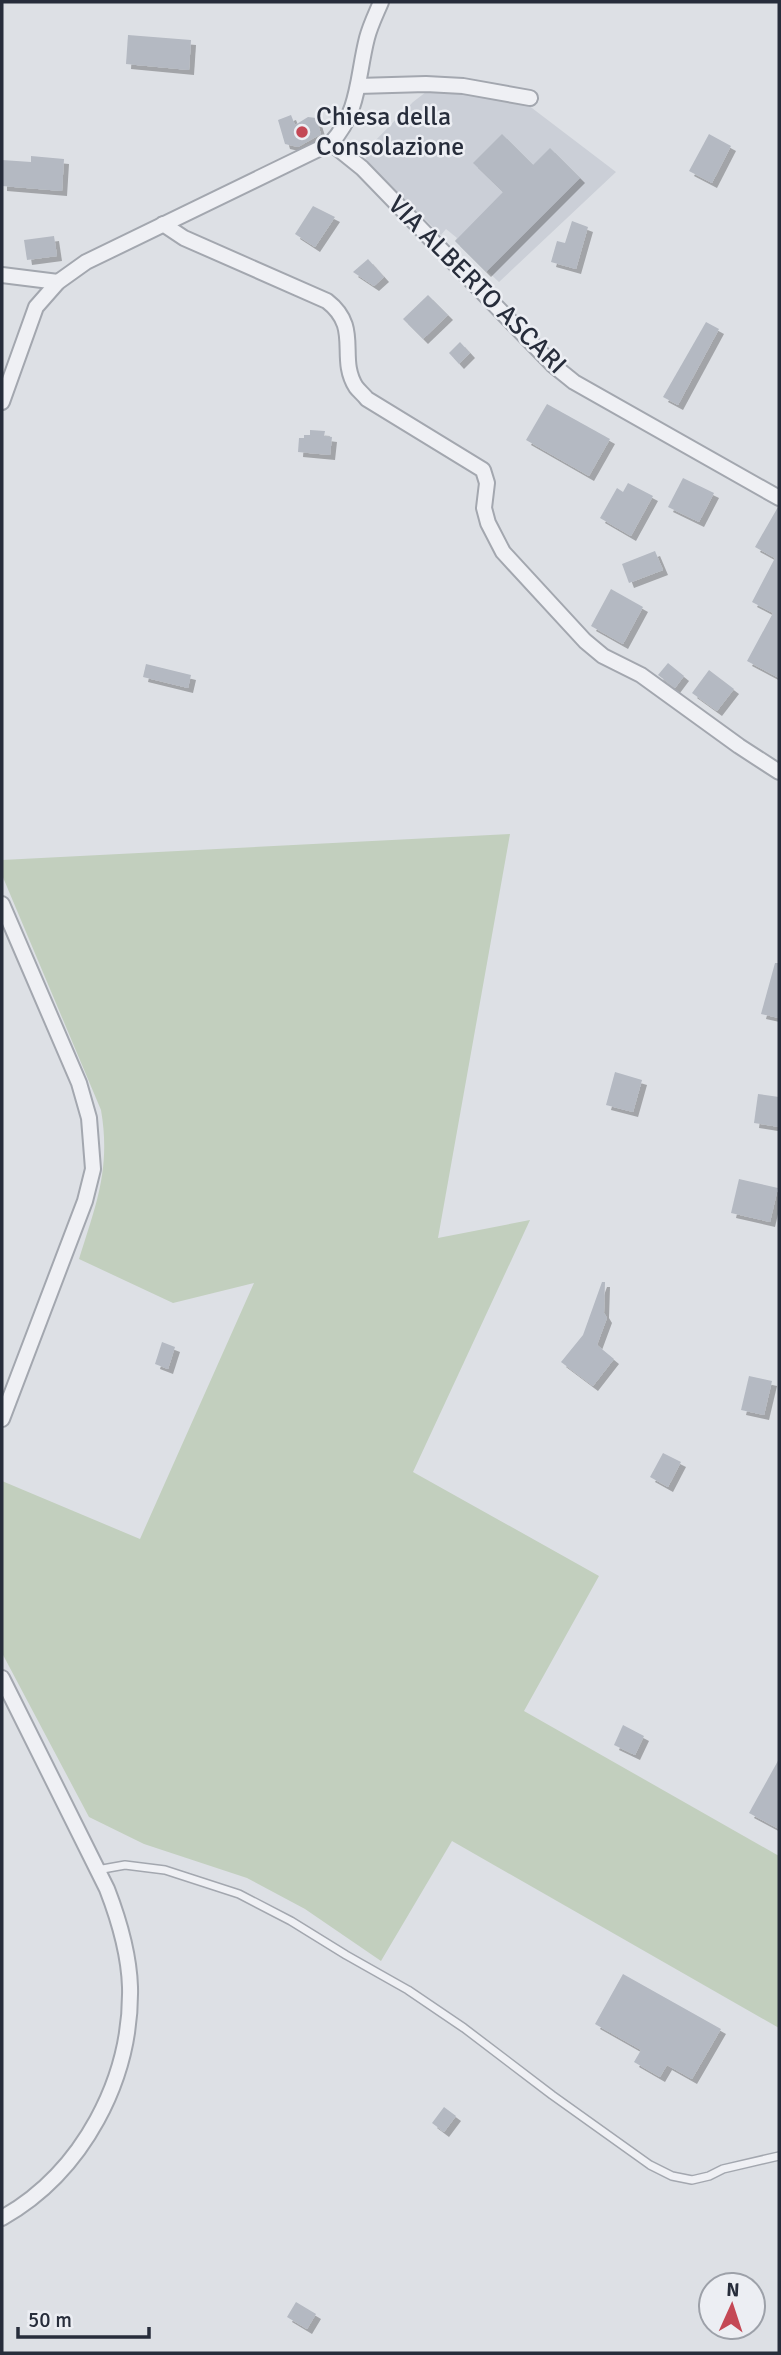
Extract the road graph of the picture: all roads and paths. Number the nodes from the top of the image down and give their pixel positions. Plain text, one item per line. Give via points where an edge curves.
1 (381, 2) edge
2 (358, 86) junction
3 (530, 98) dead end
4 (331, 143) junction
5 (163, 224) junction
6 (2, 275) edge
7 (58, 282) junction
8 (9, 362) edge
9 (2, 402) edge
10 (779, 498) edge
11 (779, 772) edge
12 (2, 904) edge
13 (2, 1419) edge
14 (2, 1678) edge
15 (97, 1870) junction
16 (779, 2156) edge
17 (2, 2218) edge

1 - 2 street via 366,40
2 - 3 street via 463,86
2 - 4 street via 344,128
4 - 5 street
4 - 10 street, VIA ALBERTO ASCARI via 362,168 574,382
5 - 7 street via 86,262
5 - 11 street via 337,309 346,325 355,386 367,399 483,470 487,482 484,508 503,552 585,641
6 - 7 street
7 - 8 street via 36,307
8 - 9 street
12 - 13 street via 79,1083 93,1157 85,1201
14 - 15 street
15 - 16 lane via 125,1865 165,1870 239,1894 291,1921 408,1990 650,2165 672,2176 691,2180
15 - 17 street via 120,1923 129,1976 126,2043 118,2073 78,2151 57,2175

